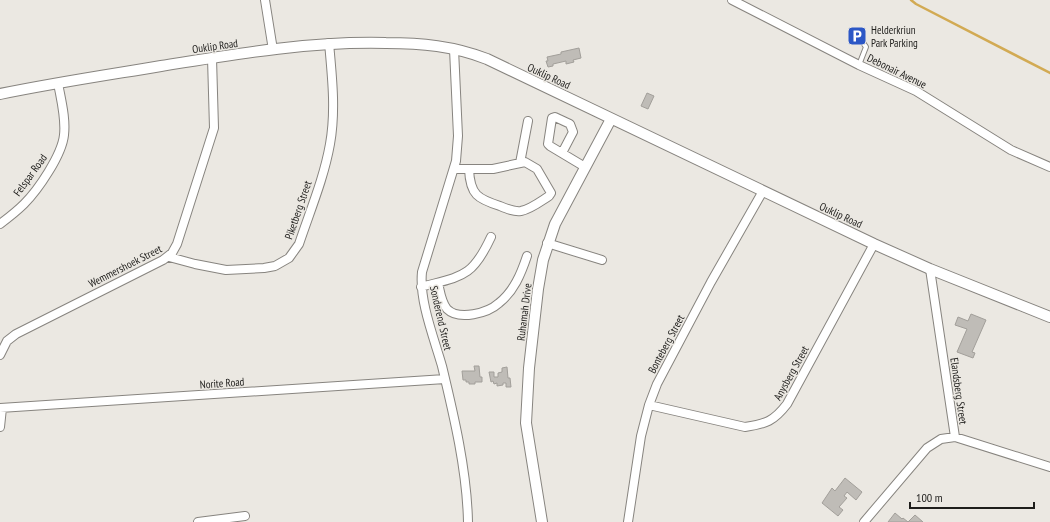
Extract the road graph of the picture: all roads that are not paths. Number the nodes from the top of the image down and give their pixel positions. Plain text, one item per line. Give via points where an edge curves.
1 (265, 0) edge
2 (732, 0) edge
3 (855, 31) dead end
4 (329, 43) junction
5 (454, 49) junction
6 (274, 50) junction
7 (212, 58) junction
8 (859, 65) junction
9 (58, 83) junction
10 (0, 94) edge
11 (611, 119) junction
12 (528, 121) dead end
13 (562, 153) dead end
14 (520, 162) junction
15 (585, 167) junction
16 (1050, 167) edge
17 (454, 169) junction
18 (470, 169) junction
19 (763, 191) junction
20 (0, 224) edge
21 (491, 237) dead end
22 (547, 243) junction
23 (874, 244) junction
24 (527, 256) dead end
25 (169, 257) junction
26 (602, 260) dead end
27 (930, 269) junction
28 (438, 283) junction
29 (421, 287) junction
30 (1050, 317) edge
31 (0, 355) edge
32 (445, 379) junction
33 (649, 405) junction
34 (1, 408) edge
35 (0, 427) edge
36 (955, 437) junction
37 (1050, 467) edge
38 (246, 516) dead end
39 (198, 522) edge
40 (468, 522) edge
41 (542, 522) edge
42 (628, 522) edge
43 (864, 522) edge

1 - 6 street
2 - 8 street, Debonair Avenue
3 - 8 lane via 866,47
4 - 5 street, Ouklip Road via 412,43
4 - 6 street, Ouklip Road
4 - 25 street, Piketberg Street via 333,113 330,143 327,160 299,244 293,253 275,266 232,270
5 - 11 street, Ouklip Road via 487,59
5 - 17 street, Sonderend Street via 458,136
6 - 7 street, Ouklip Road
7 - 9 street, Ouklip Road
7 - 25 street, Wemmershoek Street via 214,128 177,244
8 - 16 street, Debonair Avenue via 916,91 1012,150
9 - 10 street, Ouklip Road
9 - 20 street, Felspar Road via 65,126 62,145 53,164 24,204
11 - 15 street, Ruhamah Drive
11 - 19 street, Ouklip Road
12 - 14 street
13 - 15 street
14 - 18 street via 493,169
14 - 18 street via 537,169 551,191 549,196 520,211 481,199 471,184
15 - 22 street, Ruhamah Drive
17 - 18 street
17 - 29 street, Sonderend Street via 422,272
19 - 23 street, Ouklip Road
19 - 33 street, Bonteberg Street via 700,303 657,384
21 - 28 street via 472,268 456,278
22 - 26 street
22 - 41 street, Ruhamah Drive via 538,289 526,423
23 - 27 street, Ouklip Road
23 - 33 street, Anysberg Street via 787,404 775,417 761,425 745,427
24 - 28 street via 511,290 500,303 480,313 451,312 444,304
25 - 31 street, Wemmershoek Street via 16,334 7,342
27 - 30 street, Ouklip Road
27 - 36 street, Elandsberg Street
28 - 29 street
29 - 32 street, Sonderend Street
32 - 34 street, Norite Road
32 - 40 street, Sonderend Street via 464,470
33 - 42 street, Bonteberg Street via 641,436
34 - 35 street
36 - 37 street
36 - 43 street, Elandsberg Street via 940,439 927,448
38 - 39 street

